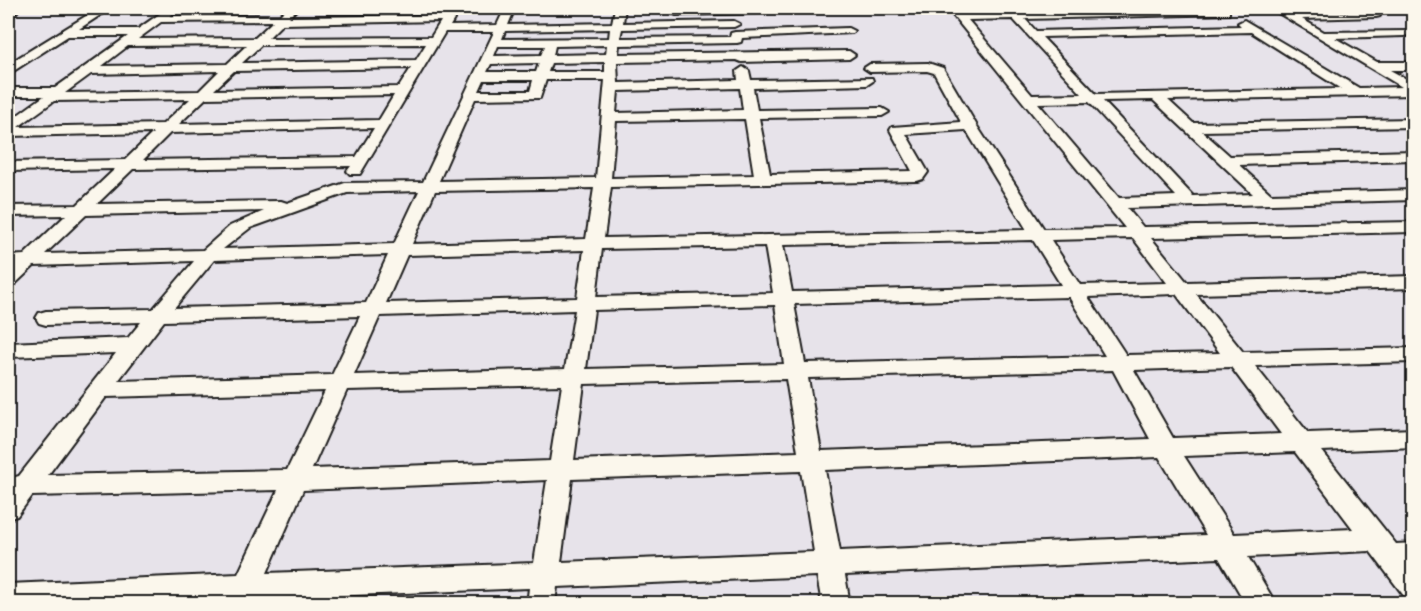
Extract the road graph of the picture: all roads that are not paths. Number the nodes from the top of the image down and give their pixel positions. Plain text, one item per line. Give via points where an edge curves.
1 (106, 8) edge
2 (174, 8) edge
3 (293, 8) edge
4 (510, 8) edge
5 (521, 8) edge
6 (1275, 8) edge
7 (676, 10) edge
8 (761, 10) dead end
9 (1169, 10) edge
10 (1222, 10) edge
11 (1371, 11) edge
12 (956, 12) edge
13 (1015, 15) junction
14 (1290, 16) junction
15 (450, 18) edge
16 (160, 19) junction
17 (280, 20) junction
18 (734, 23) edge
19 (676, 26) junction
20 (555, 27) junction
21 (1254, 29) junction
22 (848, 31) dead end
23 (142, 32) junction
24 (65, 33) junction
25 (1033, 34) junction
26 (1410, 37) edge
27 (1329, 38) junction
28 (435, 40) junction
29 (676, 40) junction
30 (257, 42) junction
31 (552, 42) junction
32 (127, 43) junction
33 (614, 49) edge
34 (489, 52) junction
35 (849, 55) dead end
36 (740, 57) junction
37 (547, 59) junction
38 (418, 64) junction
39 (1376, 66) junction
40 (1413, 66) edge
41 (231, 67) junction
42 (8, 69) edge
43 (88, 70) junction
44 (541, 76) junction
45 (745, 84) junction
46 (1413, 90) edge
47 (405, 91) junction
48 (1354, 91) junction
49 (8, 92) edge
50 (55, 94) junction
51 (201, 94) junction
52 (469, 95) junction
53 (1156, 96) junction
54 (1092, 98) junction
55 (1028, 99) junction
56 (882, 112) dead end
57 (751, 114) junction
58 (609, 117) junction
59 (1413, 123) edge
60 (384, 124) junction
61 (970, 126) junction
62 (1188, 127) junction
63 (168, 129) junction
64 (8, 130) edge
65 (1413, 155) edge
66 (361, 161) junction
67 (1224, 161) junction
68 (129, 164) junction
69 (8, 166) edge
70 (763, 180) junction
71 (603, 184) junction
72 (345, 188) junction
73 (427, 188) junction
74 (1413, 195) edge
75 (1266, 199) junction
76 (1189, 201) junction
77 (1115, 203) junction
78 (298, 205) junction
79 (81, 210) junction
80 (8, 211) edge
81 (1413, 227) edge
82 (1137, 233) junction
83 (1041, 235) junction
84 (773, 240) junction
85 (594, 243) junction
86 (399, 250) junction
87 (210, 255) junction
88 (28, 260) junction
89 (8, 261) edge
90 (8, 280) edge
91 (1413, 282) edge
92 (1180, 288) junction
93 (1076, 291) junction
94 (783, 299) junction
95 (585, 304) junction
96 (371, 311) junction
97 (157, 316) junction
98 (46, 318) dead end
99 (135, 345) junction
100 (8, 350) edge
101 (1413, 355) edge
102 (1237, 360) junction
103 (1120, 363) junction
104 (796, 372) junction
105 (574, 378) junction
106 (338, 385) junction
107 (99, 389) junction
108 (1413, 438) edge
109 (1301, 442) junction
110 (1167, 449) junction
111 (811, 460) junction
112 (561, 470) junction
113 (295, 480) junction
114 (16, 486) edge
115 (8, 508) edge
116 (1227, 546) junction
117 (1393, 550) edge
118 (829, 564) junction
119 (545, 573) junction
120 (1413, 587) edge
121 (243, 595) edge
122 (8, 597) edge
123 (541, 603) edge
124 (836, 603) edge
125 (1262, 603) edge

1 - 24 street
2 - 16 street
3 - 17 street
4 - 5 street
4 - 34 street
6 - 14 street
7 - 18 street
7 - 19 street
8 - 18 street
9 - 10 street
9 - 13 street
10 - 21 street
11 - 14 street
11 - 26 street
12 - 13 street
12 - 55 street
13 - 25 street
14 - 27 street
15 - 17 street
15 - 28 street
15 - 34 street
16 - 17 street
16 - 23 street
17 - 30 street
18 - 19 street
18 - 22 street
18 - 29 street
18 - 36 street
19 - 29 street
19 - 33 street
20 - 31 street
20 - 33 street
20 - 34 street
21 - 25 street
21 - 48 street
23 - 24 street
23 - 32 street
24 - 42 street
25 - 54 street
26 - 27 street
27 - 39 street
28 - 30 street
28 - 38 street
29 - 33 street
30 - 32 street
30 - 41 street
31 - 33 street
31 - 34 street
31 - 37 street
32 - 43 street
33 - 36 street
33 - 37 street
33 - 44 street
33 - 45 street
33 - 58 street
34 - 37 street
34 - 44 street
34 - 52 street
35 - 36 street
36 - 45 street
37 - 44 street
38 - 41 street
38 - 47 street
39 - 40 street
39 - 46 street
41 - 43 street
41 - 51 street
43 - 50 street
44 - 52 street via 535,95
45 - 57 street
45 - 61 street via 928,67 939,70
46 - 48 street
47 - 51 street
47 - 60 street
48 - 53 street
49 - 50 street
50 - 51 street
50 - 64 street
51 - 63 street
52 - 73 street
53 - 54 street
53 - 62 street
54 - 55 street
54 - 76 street
55 - 77 street
56 - 57 street
57 - 58 street
57 - 70 street
58 - 71 street
59 - 62 street
60 - 63 street
60 - 66 street
61 - 70 street via 897,130 920,172 917,176
61 - 83 street
62 - 67 street
63 - 64 street
63 - 68 street
65 - 67 street
66 - 68 street
66 - 72 street
67 - 75 street
68 - 69 street
68 - 79 street
70 - 71 street
71 - 73 street
71 - 85 street
72 - 73 street
72 - 78 street
73 - 86 street
74 - 75 street
75 - 76 street
76 - 77 street
77 - 82 street
78 - 79 street
78 - 87 street via 236,229
79 - 80 street
79 - 88 street
81 - 82 street
82 - 83 street
82 - 92 street
83 - 84 street
83 - 93 street
84 - 85 street
84 - 94 street
85 - 86 street
85 - 95 street
86 - 87 street
86 - 96 street
87 - 88 street
87 - 97 street
88 - 89 street
88 - 90 street
91 - 92 street
92 - 93 street
92 - 102 street
93 - 94 street
93 - 103 street
94 - 95 street
94 - 104 street
95 - 96 street
95 - 105 street
96 - 97 street
96 - 106 street
97 - 98 street
97 - 99 street
99 - 100 street
99 - 107 street
101 - 102 street
102 - 103 street
102 - 109 street
103 - 104 street
103 - 110 street
104 - 105 street
104 - 111 street
105 - 106 street
105 - 112 street
106 - 107 street
106 - 113 street
107 - 114 street
108 - 109 street
109 - 110 street
109 - 117 street
110 - 111 street
110 - 116 street
111 - 112 street
111 - 118 street
112 - 113 street
112 - 119 street
113 - 114 street
113 - 121 street
114 - 115 street
116 - 117 street
116 - 118 street
116 - 125 street
117 - 120 street
118 - 119 street
118 - 124 street
119 - 121 street
119 - 123 street
121 - 122 street

